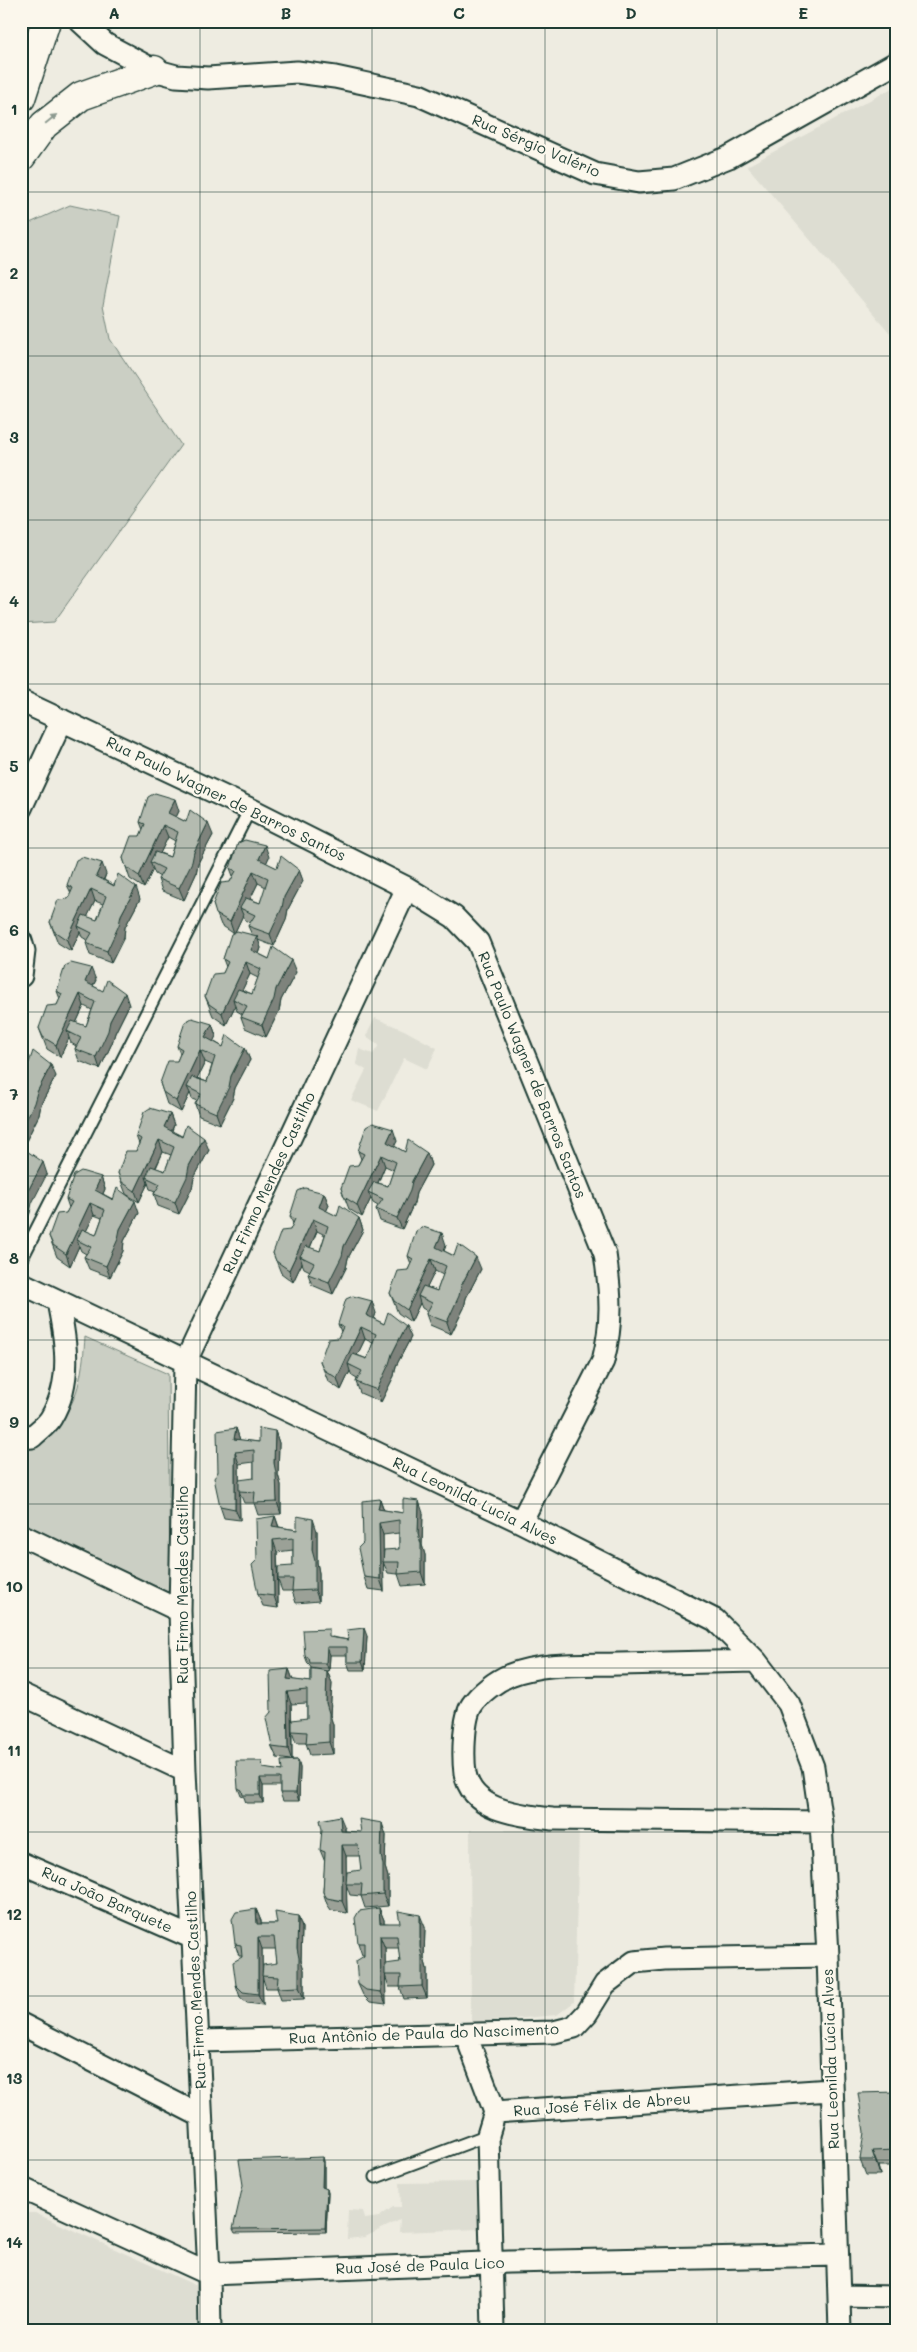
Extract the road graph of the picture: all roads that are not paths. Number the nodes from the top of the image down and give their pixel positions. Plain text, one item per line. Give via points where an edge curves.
1 (46, 21) edge
2 (80, 21) edge
3 (896, 63) edge
4 (154, 70) junction
5 (21, 98) edge
6 (21, 157) edge
7 (21, 701) edge
8 (62, 720) junction
9 (21, 808) edge
10 (250, 809) junction
11 (407, 888) junction
12 (21, 942) edge
13 (21, 976) edge
14 (21, 1260) edge
15 (21, 1283) edge
16 (58, 1302) junction
17 (185, 1363) junction
18 (21, 1438) edge
19 (522, 1522) junction
20 (21, 1535) edge
21 (180, 1610) junction
22 (756, 1661) junction
23 (21, 1694) edge
24 (185, 1771) junction
25 (821, 1822) junction
26 (21, 1863) edge
27 (193, 1938) junction
28 (828, 1956) junction
29 (21, 2024) edge
30 (466, 2035) junction
31 (200, 2041) junction
32 (831, 2090) junction
33 (495, 2112) junction
34 (201, 2116) junction
35 (488, 2135) junction
36 (376, 2177) dead end
37 (21, 2188) edge
38 (837, 2255) junction
39 (491, 2263) junction
40 (210, 2274) junction
41 (840, 2296) junction
42 (896, 2297) edge
43 (210, 2331) edge
44 (493, 2331) edge
45 (840, 2331) edge

1 - 5 street
2 - 4 street, Rua Sérgio Valério via 105,44
3 - 4 street, Rua Sérgio Valério via 730,157 674,179 640,182 595,174 419,95 298,72 208,78 176,76
6 -> 4 street via 44,125 81,96
7 - 8 street, Rua Paulo Wagner de Barros Santos
8 - 9 street
8 - 10 street, Rua Paulo Wagner de Barros Santos
10 - 11 street, Rua Paulo Wagner de Barros Santos
10 - 14 lane
11 - 17 street, Rua Firmo Mendes Castilho
11 - 19 street, Rua Paulo Wagner de Barros Santos via 454,917 478,942 605,1254 611,1302 610,1334 603,1361
12 - 13 street via 24,951
15 - 16 street, Rua Leonilda Lucia Alves
16 - 17 street, Rua Leonilda Lucia Alves
16 - 18 street via 67,1362 63,1391 51,1418 32,1437
17 - 19 street, Rua Leonilda Lucia Alves
17 - 21 street, Rua Firmo Mendes Castilho
19 - 22 street, Rua Leonilda Lucia Alves via 715,1620
20 - 21 street
21 - 24 street, Rua Firmo Mendes Castilho
22 - 25 street, Rua Leonilda Lucia Alves via 789,1704 813,1767
22 - 25 street via 555,1665 510,1675 487,1689 471,1706 465,1728 465,1773 473,1791 494,1808 518,1815 552,1819
23 - 24 street
24 - 27 street, Rua Firmo Mendes Castilho
25 - 28 street, Rua Leonilda Lúcia Alves
26 - 27 street, Rua João Barquete
27 - 31 street, Rua Firmo Mendes Castilho
28 - 30 street, Rua Antônio de Paula do Nascimento via 634,1962 605,1984 588,2013 574,2027 554,2032
28 - 32 street, Rua Leonilda Lúcia Alves
29 - 34 street
30 - 31 street, Rua Antônio de Paula do Nascimento
30 - 33 street
31 - 34 street, Rua Firmo Mendes Castilho
32 - 33 street, Rua José Félix de Abreu
32 - 38 street, Rua Leonilda Lúcia Alves
33 - 35 street, Rua José Félix de Abreu
34 - 40 street, Rua Firmo Mendes Castilho
35 - 36 lane
35 - 39 street, Rua José Félix de Abreu
37 - 40 street, Rua José de Paula Lico
38 - 39 street, Rua José de Paula Lico
38 - 41 street, Rua Leonilda Lúcia Alves
39 - 40 street, Rua José de Paula Lico
39 - 44 street, Rua José Félix de Abreu
40 - 43 street, Rua Firmo Mendes Castilho
41 - 42 street
41 - 45 street, Rua Leonilda Lúcia Alves

